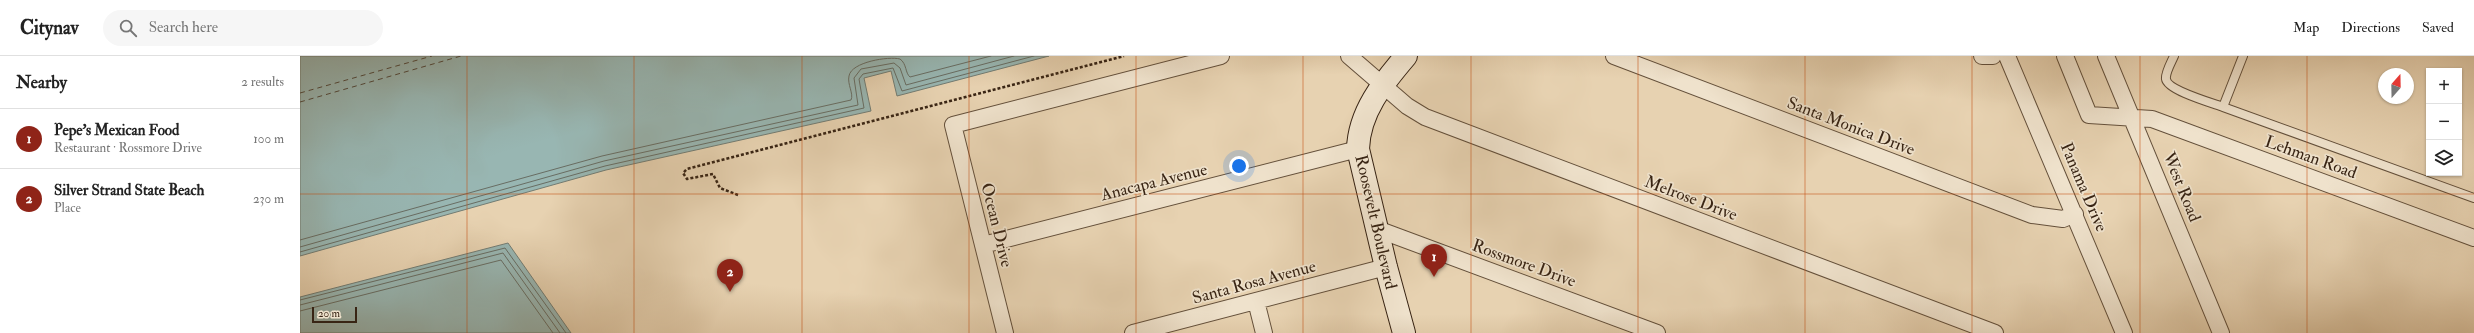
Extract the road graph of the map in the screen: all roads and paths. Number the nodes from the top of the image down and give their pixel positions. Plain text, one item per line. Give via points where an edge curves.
1 (1124, 56) edge
2 (1221, 56) edge
3 (1349, 56) edge
4 (1406, 56) edge
5 (1614, 56) edge
6 (1982, 56) edge
7 (1993, 56) edge
8 (2007, 56) edge
9 (2065, 56) edge
10 (2106, 56) edge
11 (2174, 56) edge
12 (2243, 56) edge
13 (1381, 85) junction
14 (2223, 107) junction
15 (2133, 119) junction
16 (1358, 149) junction
17 (738, 195) dead end
18 (2474, 198) edge
19 (2075, 214) junction
20 (1377, 229) junction
21 (2474, 238) edge
22 (983, 245) junction
23 (1386, 267) junction
24 (1256, 301) junction
25 (1005, 333) edge
26 (1133, 333) edge
27 (1264, 333) edge
28 (1404, 333) edge
29 (1657, 333) edge
30 (1995, 333) edge
31 (2124, 333) edge
32 (2221, 333) edge

1 - 17 path via 683,172 687,179 713,174 720,188
2 - 22 street, Ocean Drive via 953,125
3 - 13 street
4 - 13 street, Roosevelt Boulevard
5 - 19 street, Santa Monica Drive via 2032,215 2063,219
6 - 7 street
8 - 19 street, Panama Drive
9 - 15 street, Lehman Road via 2089,115
10 - 15 street, West Road
11 - 14 lane via 2166,78 2167,83 2174,89
12 - 14 lane
13 - 16 street, Roosevelt Boulevard via 1364,122
13 - 30 street, Melrose Drive via 1425,117
14 - 18 lane
15 - 21 street, Lehman Road via 2152,119
15 - 32 street, West Road
16 - 20 street, Roosevelt Boulevard
16 - 22 street, Anacapa Avenue
19 - 31 street, Panama Drive
20 - 23 street, Roosevelt Boulevard
20 - 29 street, Rossmore Drive
22 - 25 street, Ocean Drive
23 - 24 street, Santa Rosa Avenue
23 - 28 street, Roosevelt Boulevard
24 - 26 street, Santa Rosa Avenue
24 - 27 street

